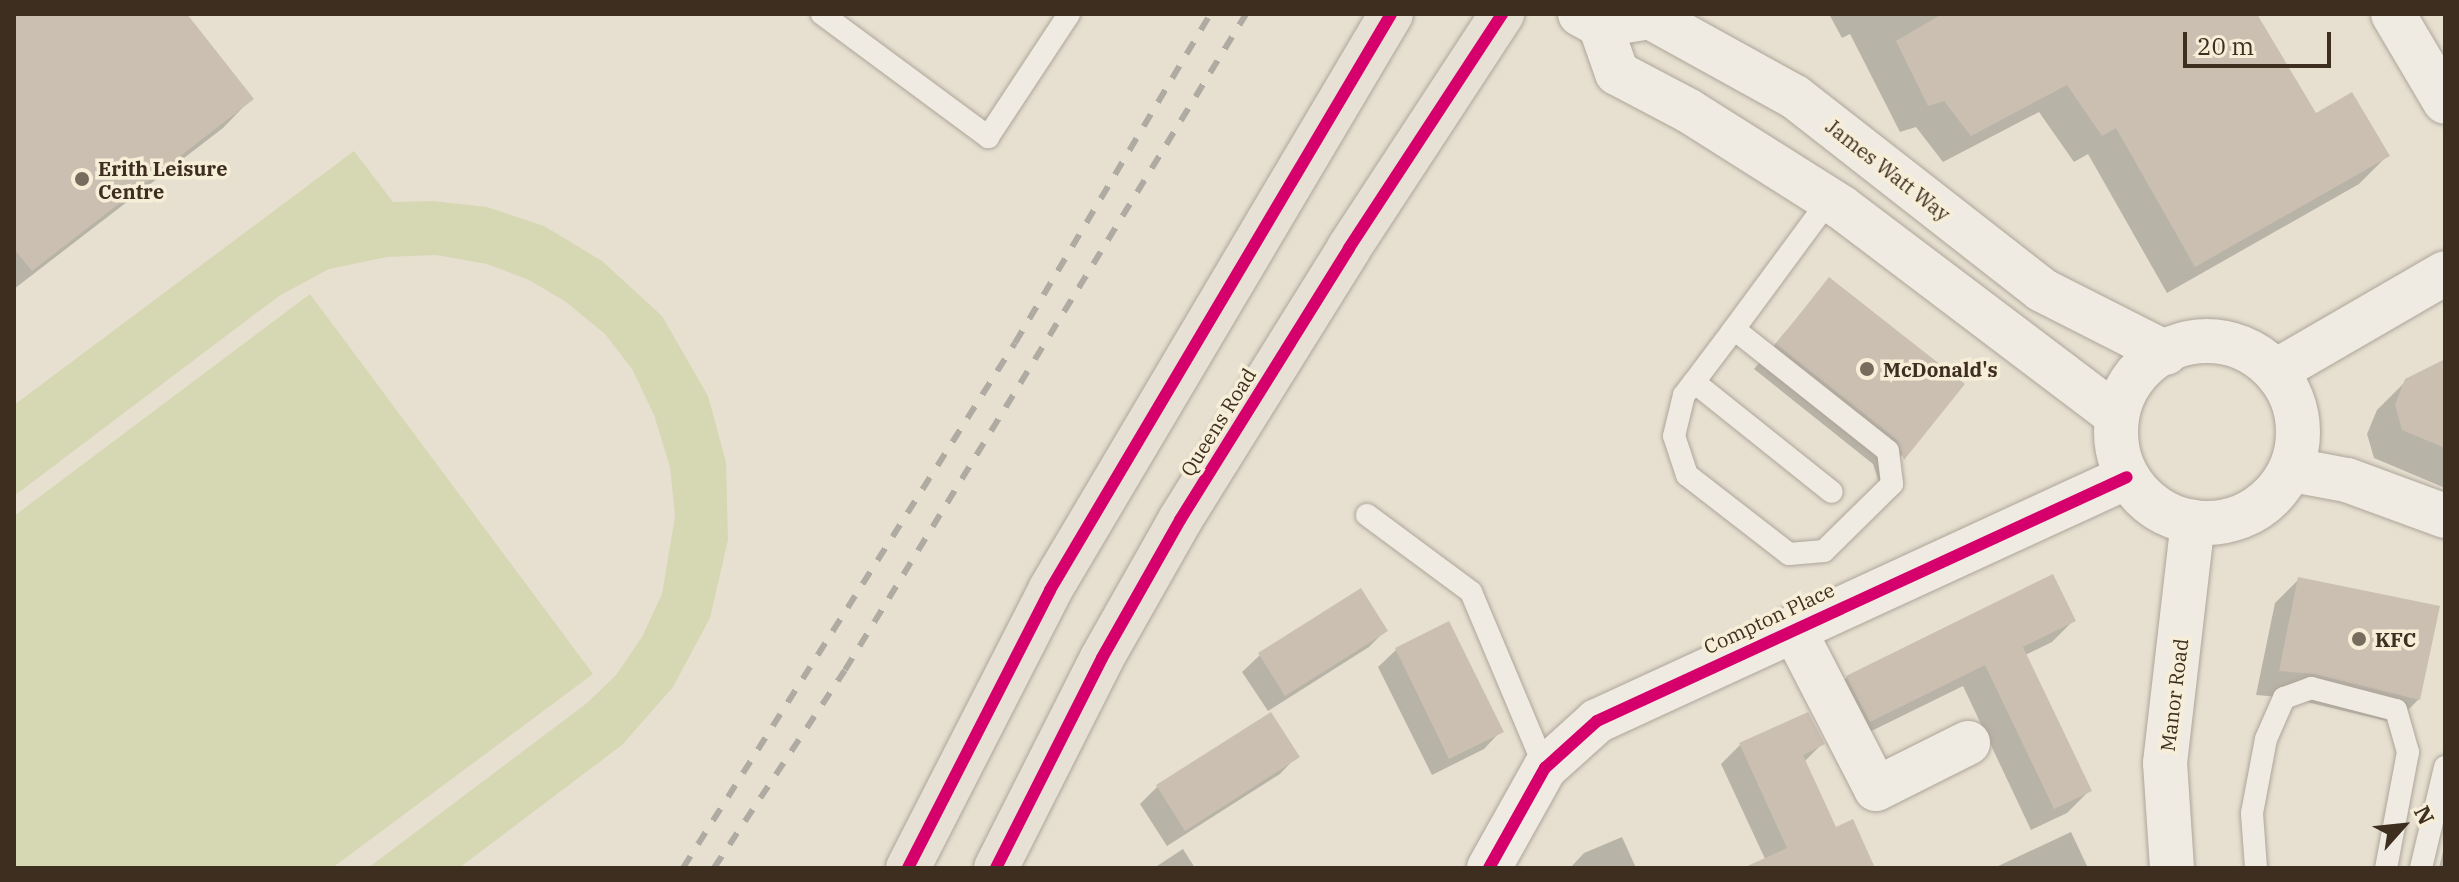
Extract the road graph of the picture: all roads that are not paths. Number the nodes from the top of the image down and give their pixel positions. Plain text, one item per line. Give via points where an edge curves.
1 (822, 14) edge
2 (1069, 14) edge
3 (1391, 14) edge
4 (1502, 14) edge
5 (2393, 14) edge
6 (1590, 19) edge
7 (2445, 102) edge
8 (1829, 200) junction
9 (2445, 273) edge
10 (1734, 329) junction
11 (2166, 353) junction
12 (2276, 371) junction
13 (1694, 382) junction
14 (2116, 415) junction
15 (2293, 470) junction
16 (2127, 477) junction
17 (1832, 492) dead end
18 (1367, 515) dead end
19 (2445, 516) edge
20 (2193, 522) junction
21 (1793, 628) junction
22 (1968, 743) dead end
23 (2445, 767) edge
24 (1545, 768) junction
25 (908, 868) edge
26 (996, 868) edge
27 (1489, 868) edge
28 (2172, 868) edge
29 (2256, 868) edge
30 (2386, 868) edge
31 (2421, 868) edge

1 - 2 lane via 988,137
3 - 25 main road via 1050,590
4 - 26 main road, Queens Road via 1180,520 1102,658
5 - 7 street
6 - 8 street, James Watt Way via 1617,73 1689,111
6 - 11 street, James Watt Way via 1650,17 1795,97 2042,290
8 - 10 lane
8 - 14 street, James Watt Way
9 - 12 street
10 - 13 lane
10 - 13 lane via 1888,451 1892,484 1824,551 1789,554 1687,475 1674,436 1684,395
11 - 12 street via 2190,340 2217,341 2247,350
11 - 14 street via 2127,386
12 - 15 street via 2293,398 2300,439
13 - 17 lane
14 - 16 street via 2117,446
15 - 19 street via 2347,480
15 - 20 street via 2259,504 2217,523
16 - 20 street via 2147,503 2175,520
16 - 21 street, Compton Place
18 - 24 lane via 1471,592
20 - 28 street, Manor Road via 2165,763
21 - 22 street, Compton Place via 1876,789
21 - 24 street, Compton Place via 1597,721
23 - 31 lane
24 - 27 street, Compton Place
29 - 30 lane via 2252,813 2266,739 2284,698 2311,688 2396,710 2408,752

